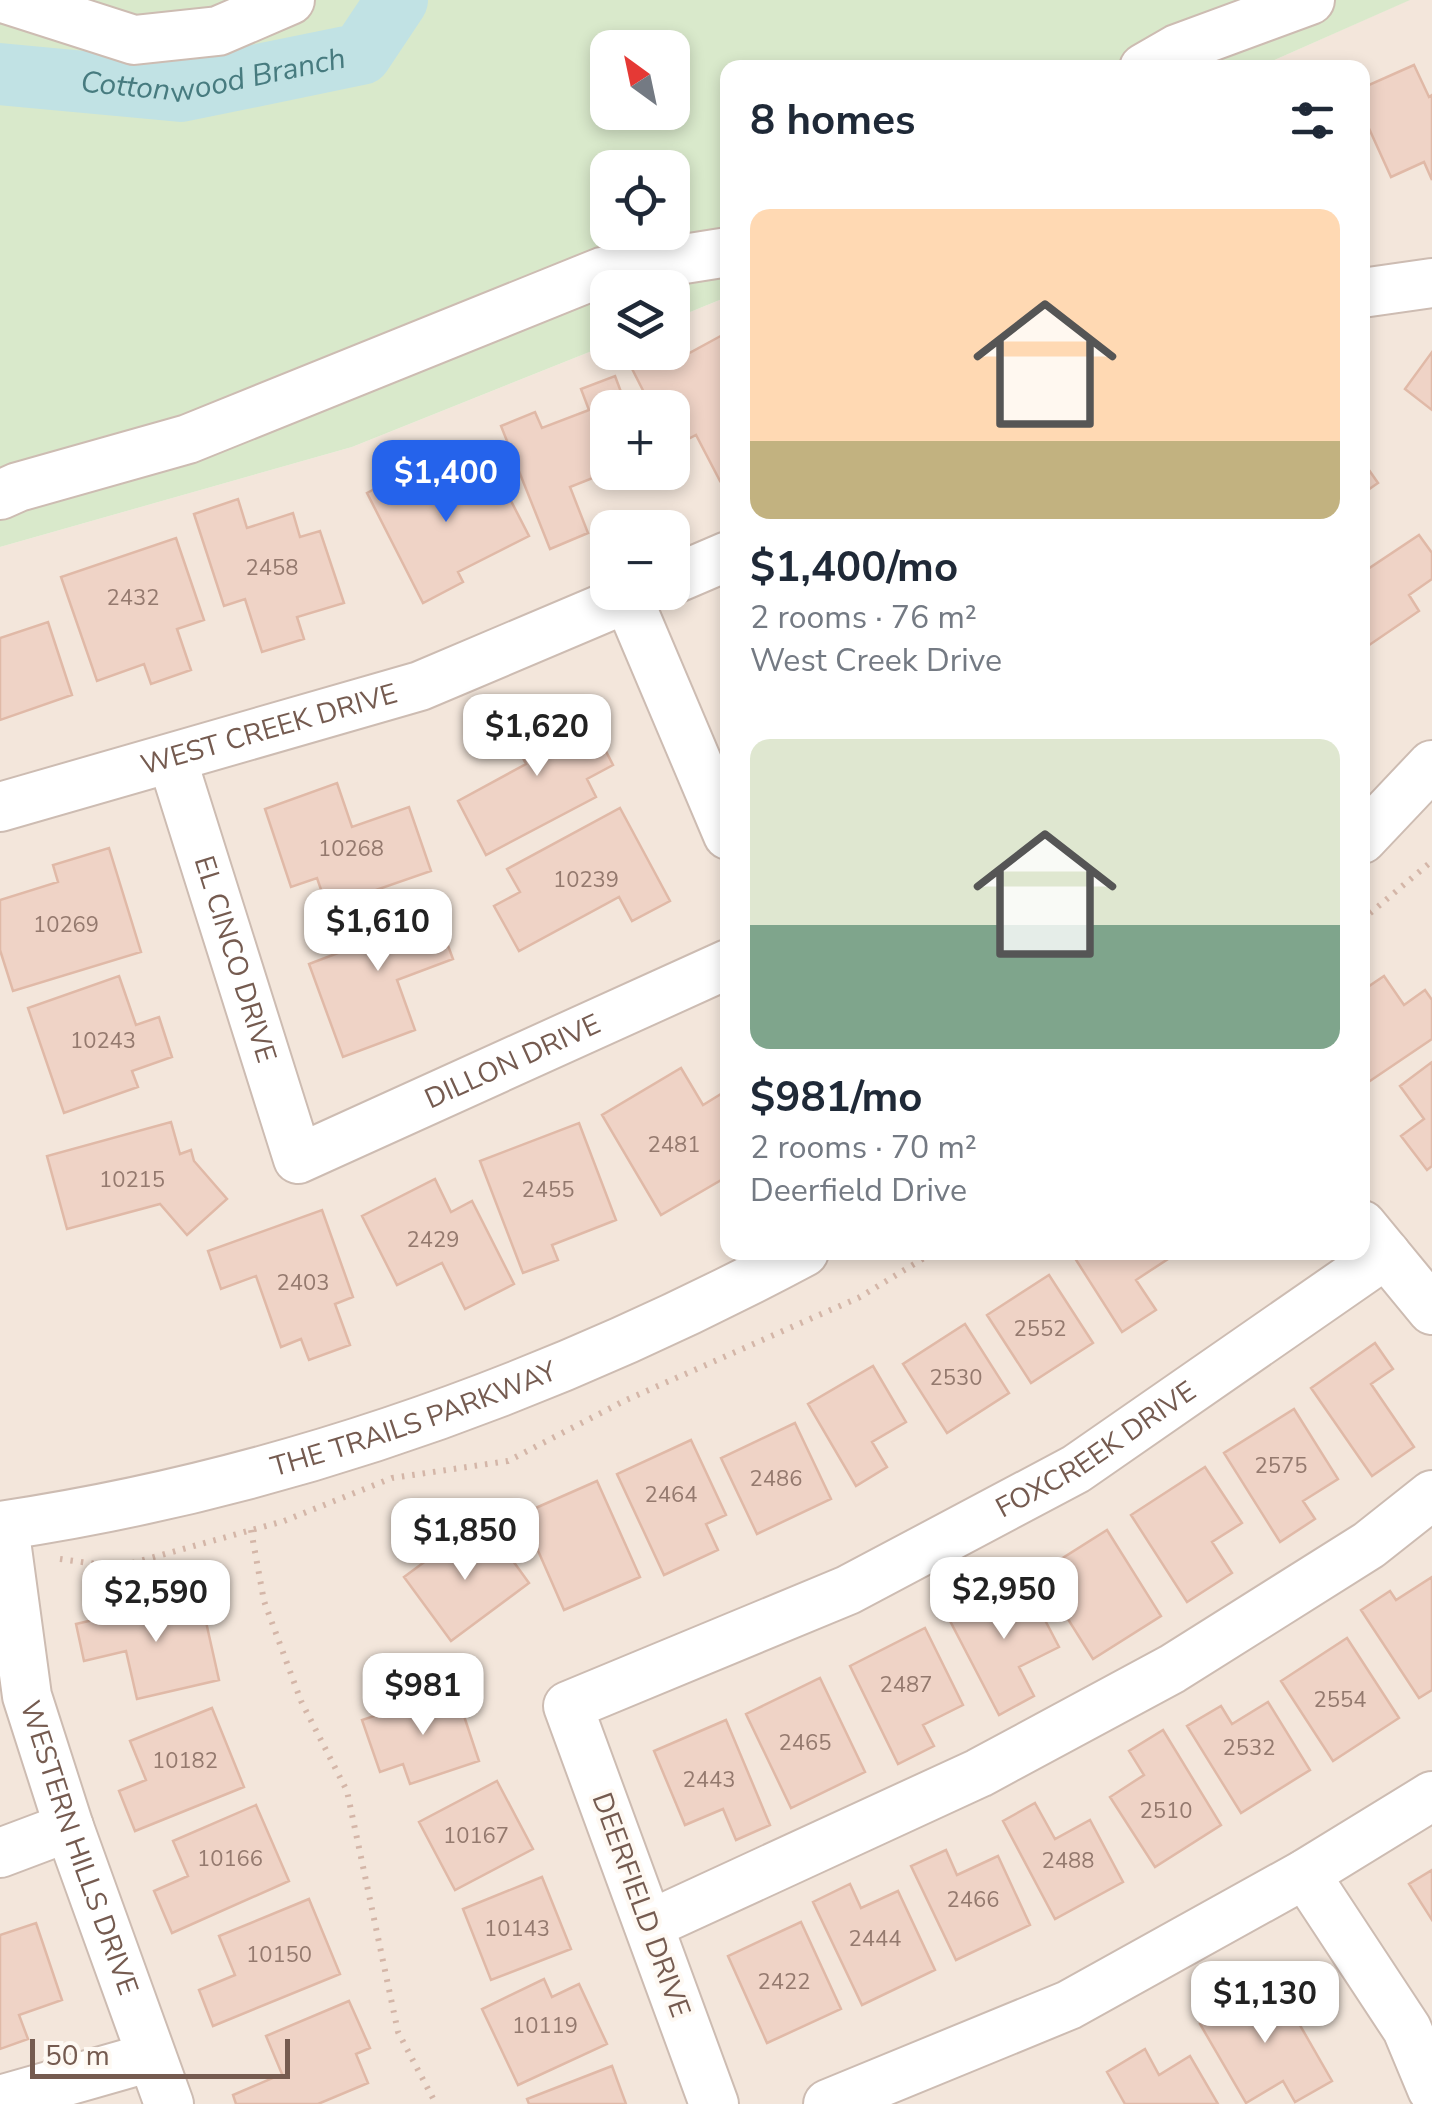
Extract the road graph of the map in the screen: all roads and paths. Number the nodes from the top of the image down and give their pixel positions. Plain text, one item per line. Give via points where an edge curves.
1 (9, 0) edge
2 (290, 0) edge
3 (1310, 0) edge
4 (1158, 60) edge
5 (720, 253) edge
6 (1432, 283) edge
7 (1370, 292) edge
8 (0, 495) edge
9 (720, 559) edge
10 (690, 572) edge
11 (602, 610) edge
12 (640, 610) edge
13 (172, 759) junction
14 (1432, 765) edge
15 (0, 806) edge
16 (720, 814) edge
17 (1370, 819) edge
18 (1431, 866) edge
19 (1370, 914) edge
20 (720, 968) edge
21 (298, 1159) joint
22 (1374, 1240) edge
23 (789, 1260) edge
24 (1348, 1260) edge
25 (1432, 1310) edge
26 (1432, 1494) edge
27 (2, 1526) edge
28 (251, 1530) dead end
29 (568, 1706) joint
30 (1432, 1796) edge
31 (69, 1827) junction
32 (0, 1853) edge
33 (1305, 1874) junction
34 (648, 1926) junction
35 (152, 2057) junction
36 (1432, 2089) edge
37 (0, 2100) edge
38 (168, 2104) edge
39 (436, 2104) edge
40 (714, 2104) edge
41 (828, 2104) edge

1 - 2 street via 134,40 218,31
3 - 4 street
5 - 8 street via 602,272 188,439
6 - 7 street
9 - 10 street
11 - 13 street, WEST CREEK DRIVE via 420,686
12 - 16 street
13 - 15 street, WEST CREEK DRIVE
13 - 21 street, EL CINCO DRIVE
14 - 17 street
18 - 19 path
20 - 21 street, DILLON DRIVE
22 - 25 street
23 - 27 street, THE TRAILS PARKWAY via 585,1359 353,1445 187,1490
24 - 29 street, FOXCREEK DRIVE via 1076,1469 848,1590
26 - 34 street via 1369,1545 1172,1669 979,1772
27 - 31 street, WESTERN HILLS DRIVE via 27,1696
28 - 39 path via 270,1618 301,1700 347,1791 398,2032
29 - 34 street, DEERFIELD DRIVE
30 - 33 street
31 - 32 street
31 - 35 street, WESTERN HILLS DRIVE
33 - 36 street via 1407,2029
33 - 41 street via 1070,2005
34 - 40 street, DEERFIELD DRIVE
35 - 37 street
35 - 38 street, WESTERN HILLS DRIVE

